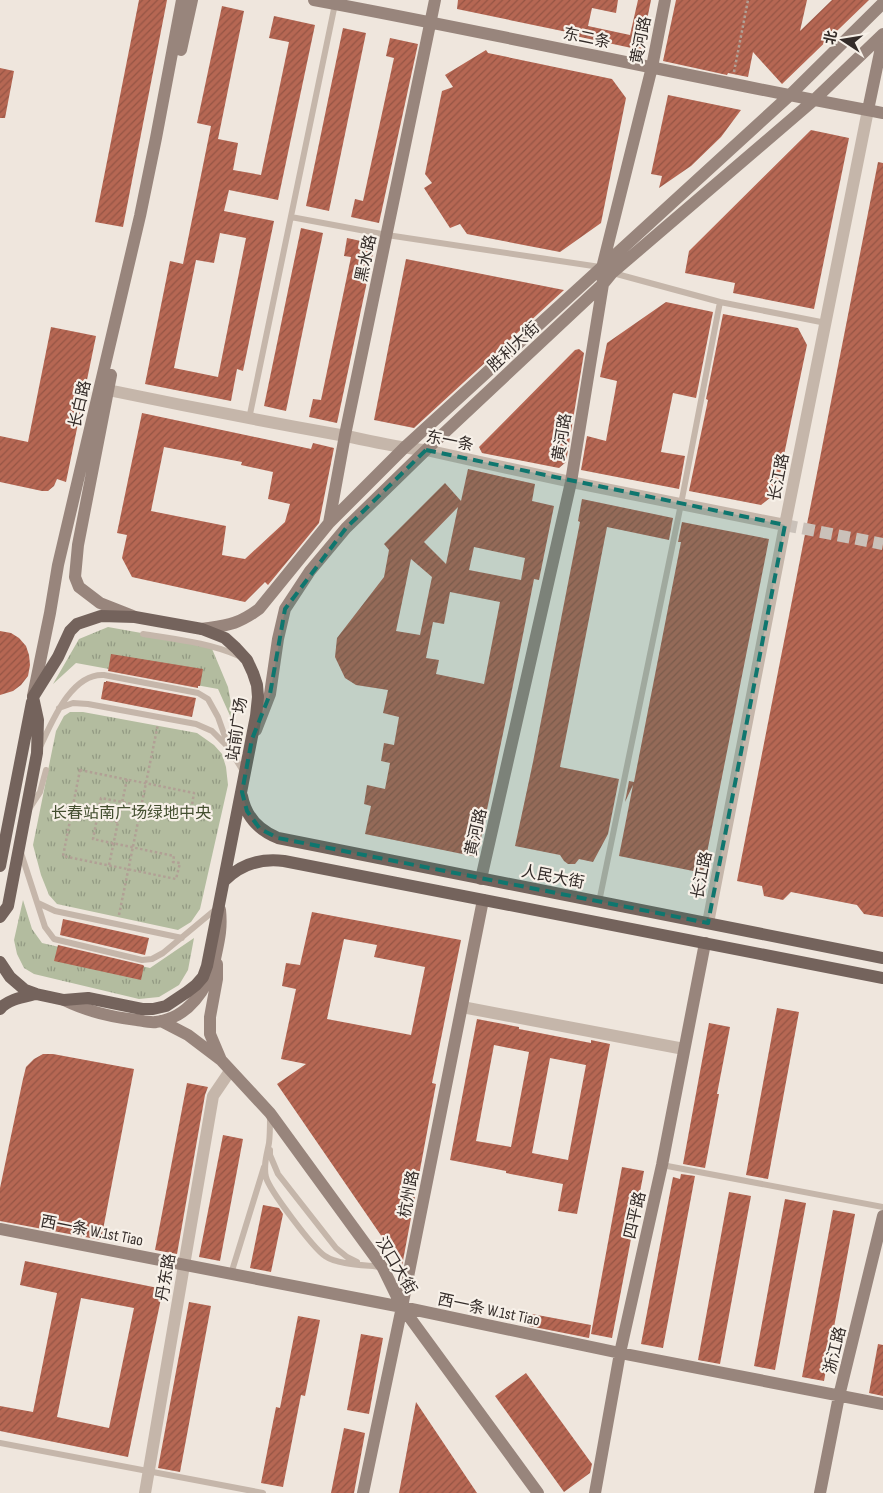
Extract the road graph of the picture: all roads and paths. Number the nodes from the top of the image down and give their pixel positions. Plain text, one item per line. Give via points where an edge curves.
1 (182, 0) edge
2 (192, 0) edge
3 (314, 0) edge
4 (435, 0) edge
5 (665, 0) edge
6 (748, 0) edge
7 (883, 3) edge
8 (335, 4) junction
9 (431, 21) junction
10 (883, 34) edge
11 (883, 38) edge
12 (652, 67) junction
13 (732, 84) junction
14 (788, 96) junction
15 (814, 100) junction
16 (868, 110) junction
17 (883, 112) edge
18 (291, 217) junction
19 (386, 236) junction
20 (607, 270) junction
21 (603, 284) junction
22 (720, 302) junction
23 (826, 323) junction
24 (108, 390) junction
25 (249, 419) junction
26 (345, 435) junction
27 (404, 448) junction
28 (426, 450) junction
29 (571, 482) junction
30 (681, 504) junction
31 (329, 523) junction
32 (785, 525) junction
33 (135, 617) junction
34 (202, 629) junction
35 (143, 634) dead end
36 (247, 660) junction
37 (33, 697) junction
38 (58, 708) junction
39 (160, 717) junction
40 (252, 740) junction
41 (229, 748) junction
42 (37, 753) junction
43 (46, 770) dead end
44 (245, 774) junction
45 (127, 779) junction
46 (146, 783) junction
47 (242, 792) junction
48 (122, 802) junction
49 (142, 806) junction
50 (25, 813) junction
51 (71, 813) junction
52 (97, 818) junction
53 (118, 822) junction
54 (113, 843) junction
55 (19, 847) junction
56 (133, 848) junction
57 (109, 865) junction
58 (0, 866) edge
59 (129, 869) junction
60 (481, 878) junction
61 (224, 881) junction
62 (482, 900) junction
63 (599, 902) junction
64 (38, 903) junction
65 (219, 907) junction
66 (0, 917) edge
67 (708, 923) junction
68 (117, 924) junction
69 (182, 938) junction
70 (705, 944) junction
71 (215, 955) junction
72 (883, 958) edge
73 (0, 962) edge
74 (883, 978) edge
75 (36, 994) junction
76 (64, 1000) junction
77 (462, 1007) junction
78 (0, 1008) edge
79 (162, 1021) junction
80 (684, 1049) junction
81 (221, 1060) junction
82 (230, 1071) junction
83 (270, 1113) junction
84 (269, 1141) junction
85 (265, 1164) junction
86 (662, 1165) junction
87 (883, 1207) edge
88 (883, 1216) edge
89 (0, 1229) edge
90 (184, 1264) junction
91 (366, 1265) junction
92 (382, 1268) junction
93 (231, 1274) junction
94 (402, 1307) junction
95 (620, 1353) junction
96 (839, 1396) junction
97 (883, 1404) edge
98 (0, 1443) edge
99 (149, 1471) junction
100 (145, 1493) edge
101 (264, 1493) edge
102 (363, 1493) edge
103 (538, 1493) edge
104 (595, 1493) edge
105 (820, 1493) edge

1 - 37 main road, 长白路 via 140,216 58,565
2 - 24 main road, 长白路
3 - 8 main road, 东二条
4 - 9 main road, 黑水路
5 - 12 main road, 黄河路
6 - 13 path
7 - 14 main road, 胜利大街
8 - 9 main road, 东二条
8 - 18 lane
9 - 12 main road, 东二条
9 - 19 main road, 黑水路
10 - 15 main road, 胜利大街
11 - 16 main road, 长江路
12 - 13 main road, 东二条
12 - 20 main road, 黄河路
13 - 14 main road, 东二条
14 - 15 main road, 东二条
14 - 20 main road, 胜利大街
15 - 16 main road, 东二条
15 - 20 main road, 胜利大街
16 - 17 main road, 东二条
16 - 23 street, 长江路
18 - 19 lane
18 - 25 lane
19 - 20 lane
19 - 26 main road, 黑水路
20 - 21 main road, 胜利大街
20 - 22 lane
20 - 27 main road, 胜利大街
21 - 28 main road, 胜利大街
21 - 29 main road, 黄河路
22 - 23 lane
22 - 30 lane
23 - 32 street, 长江路
24 - 25 street, 东一条
24 - 33 main road, 长白路 via 78,545 75,577 79,587 100,603
25 - 26 street, 东一条
26 - 27 street, 东一条
26 - 31 main road, 黑水路
27 - 28 street, 东一条
27 - 31 main road, 胜利大街
28 - 29 street, 东一条
28 - 40 main road, 胜利大街 via 346,528 310,571 285,609 270,694
29 - 30 street, 东一条
29 - 60 main road, 黄河路
30 - 32 street, 东一条
30 - 63 lane
31 - 34 main road, 胜利大街 via 259,609 231,624
32 - 67 street, 长江路
33 - 34 main road, 站前广场
33 - 37 main road, 站前广场 via 101,616 77,624
34 - 36 main road, 站前广场 via 224,638
35 - 36 lane via 228,651
36 - 40 main road, 站前广场 via 257,691
37 - 42 main road via 38,720
37 - 58 main road, 长白路
38 - 39 lane via 74,703 88,704
38 - 41 lane via 78,684 95,674 198,693 208,699
38 - 42 lane
39 - 41 lane via 204,727
39 - 46 path
40 - 44 main road, 站前广场
41 - 44 lane
42 - 50 main road
43 - 50 lane via 40,792
44 - 47 main road, 站前广场
45 - 46 path
45 - 48 path
45 - 51 path via 80,770
46 - 49 path
46 - 49 path via 194,793 190,811 184,810 184,814
47 - 60 main road, 人民大街 via 247,811 260,829 278,838
47 - 61 main road, 站前广场
48 - 49 path
48 - 52 path via 101,798
48 - 53 path
49 - 56 path
50 - 55 main road
51 - 52 path
51 - 57 path via 63,856
52 - 53 path
52 - 54 path via 93,839
53 - 54 path
54 - 56 path
54 - 57 path
55 - 64 lane
55 - 66 main road via 8,906
56 - 59 path
56 - 59 path via 174,856 173,862 180,864 176,879
57 - 59 path
59 - 68 path
60 - 63 main road, 人民大街
61 - 62 main road via 254,862 274,860
61 - 65 main road, 站前广场
62 - 70 main road
62 - 77 main road, 杭州路
63 - 67 main road, 人民大街
64 - 68 lane via 55,911
64 - 69 lane via 45,926 54,939 142,960 164,953
65 - 69 lane
65 - 71 main road via 221,926
65 - 76 main road, 站前广场 via 202,977 196,986 166,1006 142,1009 88,998
67 - 72 main road, 人民大街
68 - 69 lane
70 - 74 main road
70 - 80 main road, 四平路
71 - 79 main road via 205,987 192,1005
71 - 81 main road via 217,979 210,1034
73 - 75 main road, 站前广场 via 10,977 25,990
75 - 76 main road, 站前广场
75 - 78 main road via 16,999
76 - 79 main road via 82,1009 119,1018
77 - 80 street
77 - 94 main road, 杭州路
79 - 81 main road via 188,1034
80 - 86 main road, 四平路
81 - 82 main road, 汉口大街
82 - 83 main road, 汉口大街
82 - 90 street, 丹东路 via 213,1096
83 - 84 lane
83 - 92 main road, 汉口大街
84 - 85 lane
84 - 91 lane via 270,1155 278,1174 336,1248 347,1258
85 - 91 lane via 272,1191 316,1249 340,1262
85 - 93 lane
86 - 87 lane
86 - 95 main road, 四平路
88 - 96 main road, 浙江路
89 - 90 main road, 西一条 W.1st Tiao
90 - 93 main road, 西一条 W.1st Tiao
90 - 99 street, 丹东路
91 - 92 lane
92 - 94 main road, 汉口大街
93 - 94 main road, 西一条 W.1st Tiao
94 - 95 main road, 西一条 W.1st Tiao
94 - 102 main road, 杭州路
94 - 103 main road, 汉口大街
95 - 96 main road, 西一条 W.1st Tiao
95 - 104 main road, 四平路
96 - 97 main road, 西一条 W.1st Tiao
96 - 105 main road, 浙江路
98 - 99 lane
99 - 100 street, 丹东路
99 - 101 lane

